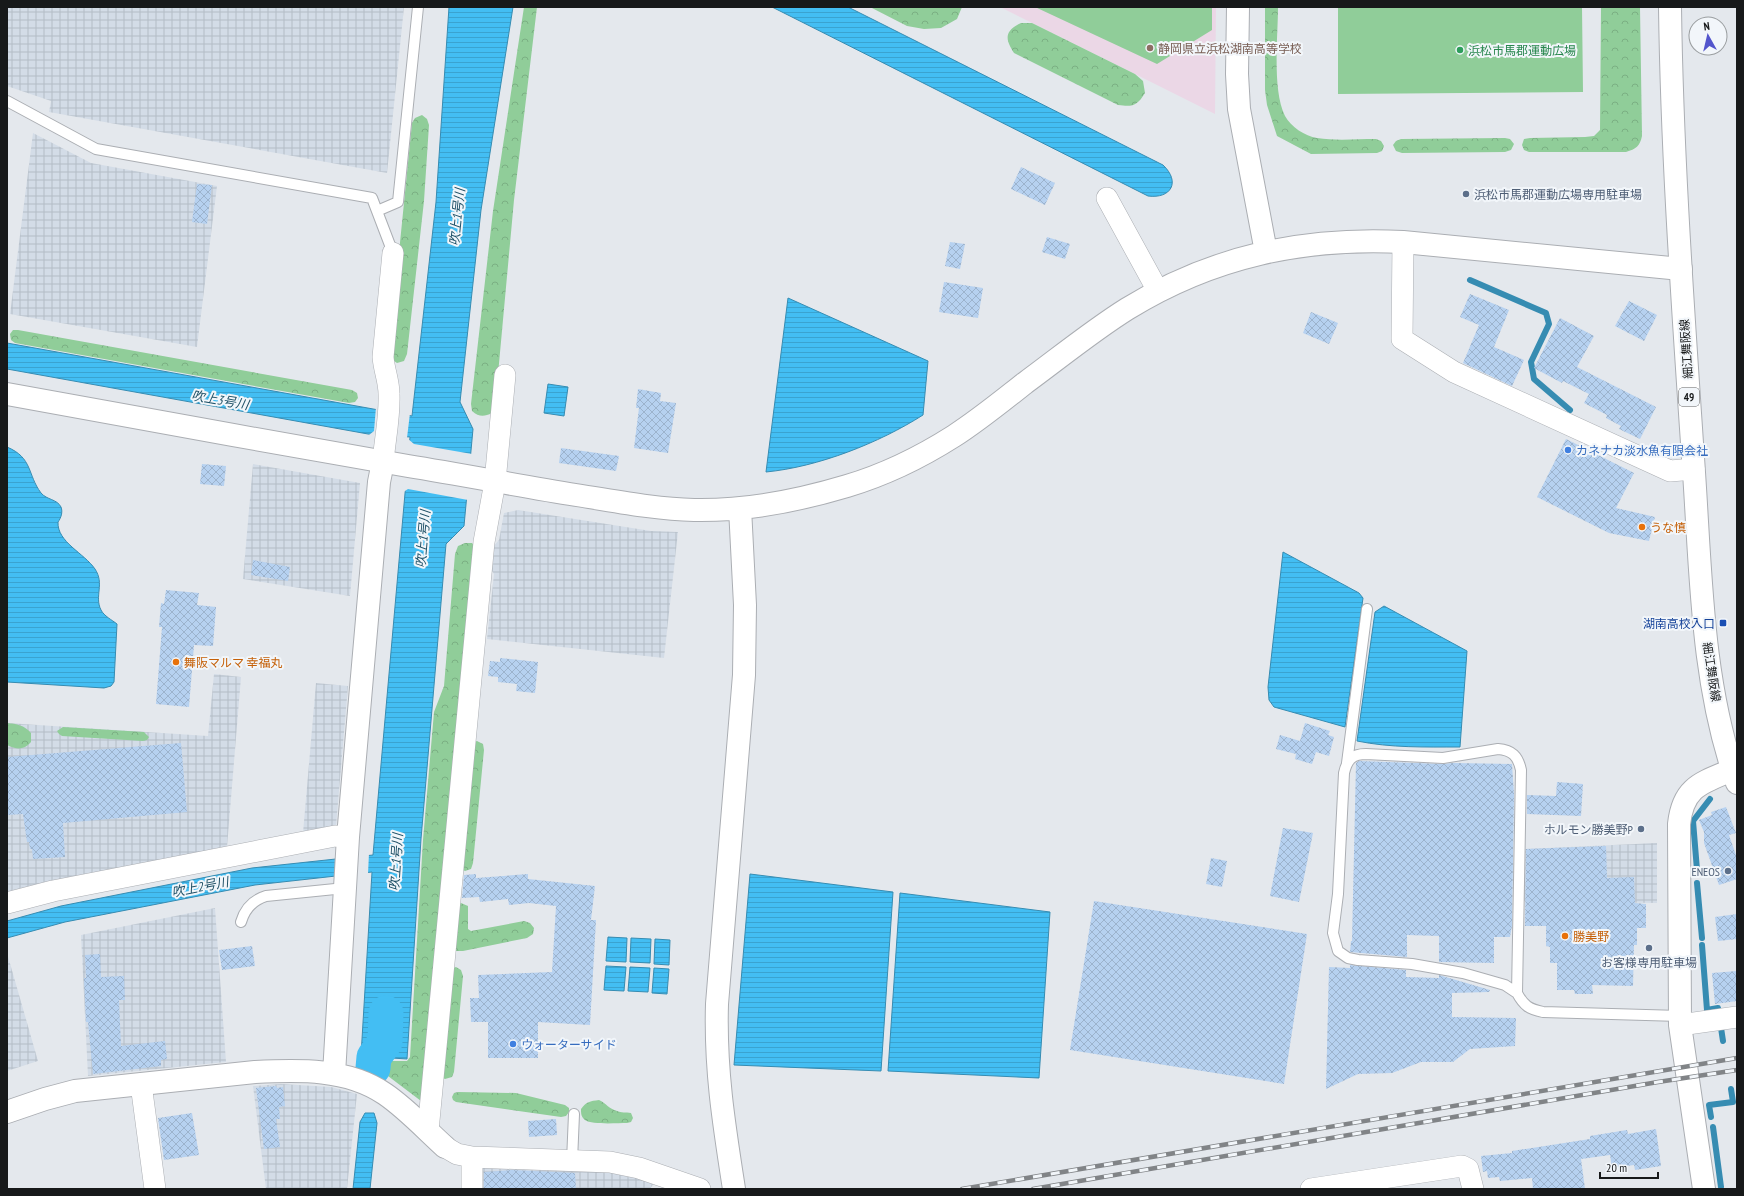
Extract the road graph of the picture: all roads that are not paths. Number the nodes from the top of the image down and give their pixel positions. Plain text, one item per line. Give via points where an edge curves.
1 (418, 7) edge
2 (1238, 7) edge
3 (1670, 7) edge
4 (7, 101) edge
5 (1107, 198) dead end
6 (377, 211) junction
7 (1403, 242) junction
8 (1266, 252) junction
9 (393, 253) joint
10 (1680, 269) junction
11 (1158, 291) junction
12 (505, 376) dead end
13 (7, 394) edge
14 (383, 462) junction
15 (1694, 469) junction
16 (495, 482) junction
17 (740, 508) junction
18 (1367, 610) dead end
19 (1347, 763) junction
20 (1735, 776) edge
21 (348, 844) junction
22 (345, 885) junction
23 (7, 903) edge
24 (242, 922) dead end
25 (1517, 993) junction
26 (1723, 1019) edge
27 (1680, 1020) junction
28 (334, 1074) junction
29 (141, 1084) junction
30 (7, 1112) edge
31 (574, 1114) dead end
32 (428, 1131) junction
33 (444, 1147) joint
34 (472, 1157) junction
35 (572, 1161) junction
36 (155, 1189) edge
37 (472, 1189) edge
38 (700, 1189) edge
39 (731, 1189) edge
40 (734, 1189) edge
41 (1311, 1189) edge
42 (1473, 1189) edge
43 (1704, 1189) edge

1 - 6 lane via 398,202
2 - 8 street via 1239,108
3 - 10 street, 細江舞阪線 / 49
4 - 6 lane via 96,148 372,198
5 - 11 street
6 - 9 lane
7 - 8 street via 1335,242 1300,245
7 - 10 street
7 - 15 street via 1402,339 1454,372 1670,471
8 - 11 street via 1215,266
9 - 14 street via 383,357 388,382
10 - 15 street, 細江舞阪線 / 49
11 - 17 street via 1094,332 955,435 922,455 852,485 815,496 778,504
12 - 16 street
13 - 14 street
14 - 16 street
14 - 21 street via 379,482
15 - 20 street, 細江舞阪線 / 49 via 1708,655 1721,724
16 - 17 street via 653,507 696,510
16 - 32 street via 484,542
17 - 40 street via 745,605 744,675 716,1030 721,1105
18 - 19 lane
19 - 25 lane via 1344,773 1338,894 1333,934 1338,951 1348,958 1358,960 1412,964 1463,973 1505,986
19 - 25 lane via 1358,754 1443,758 1506,750 1514,754 1521,770
20 - 27 street via 1695,787 1686,797 1680,810
21 - 22 street
21 - 23 street via 335,836 53,891
22 - 24 lane via 259,898 247,908
22 - 28 street
25 - 27 lane via 1523,1004 1532,1010 1543,1012
26 - 27 street
27 - 43 street
28 - 29 street via 255,1072
28 - 32 street via 353,1078 384,1093
29 - 30 street via 60,1094
29 - 36 street
31 - 35 lane
32 - 33 street
33 - 34 street via 457,1154
34 - 35 street
34 - 37 street
35 - 38 street via 624,1165
39 - 40 street
41 - 42 street via 1462,1166 1468,1169

